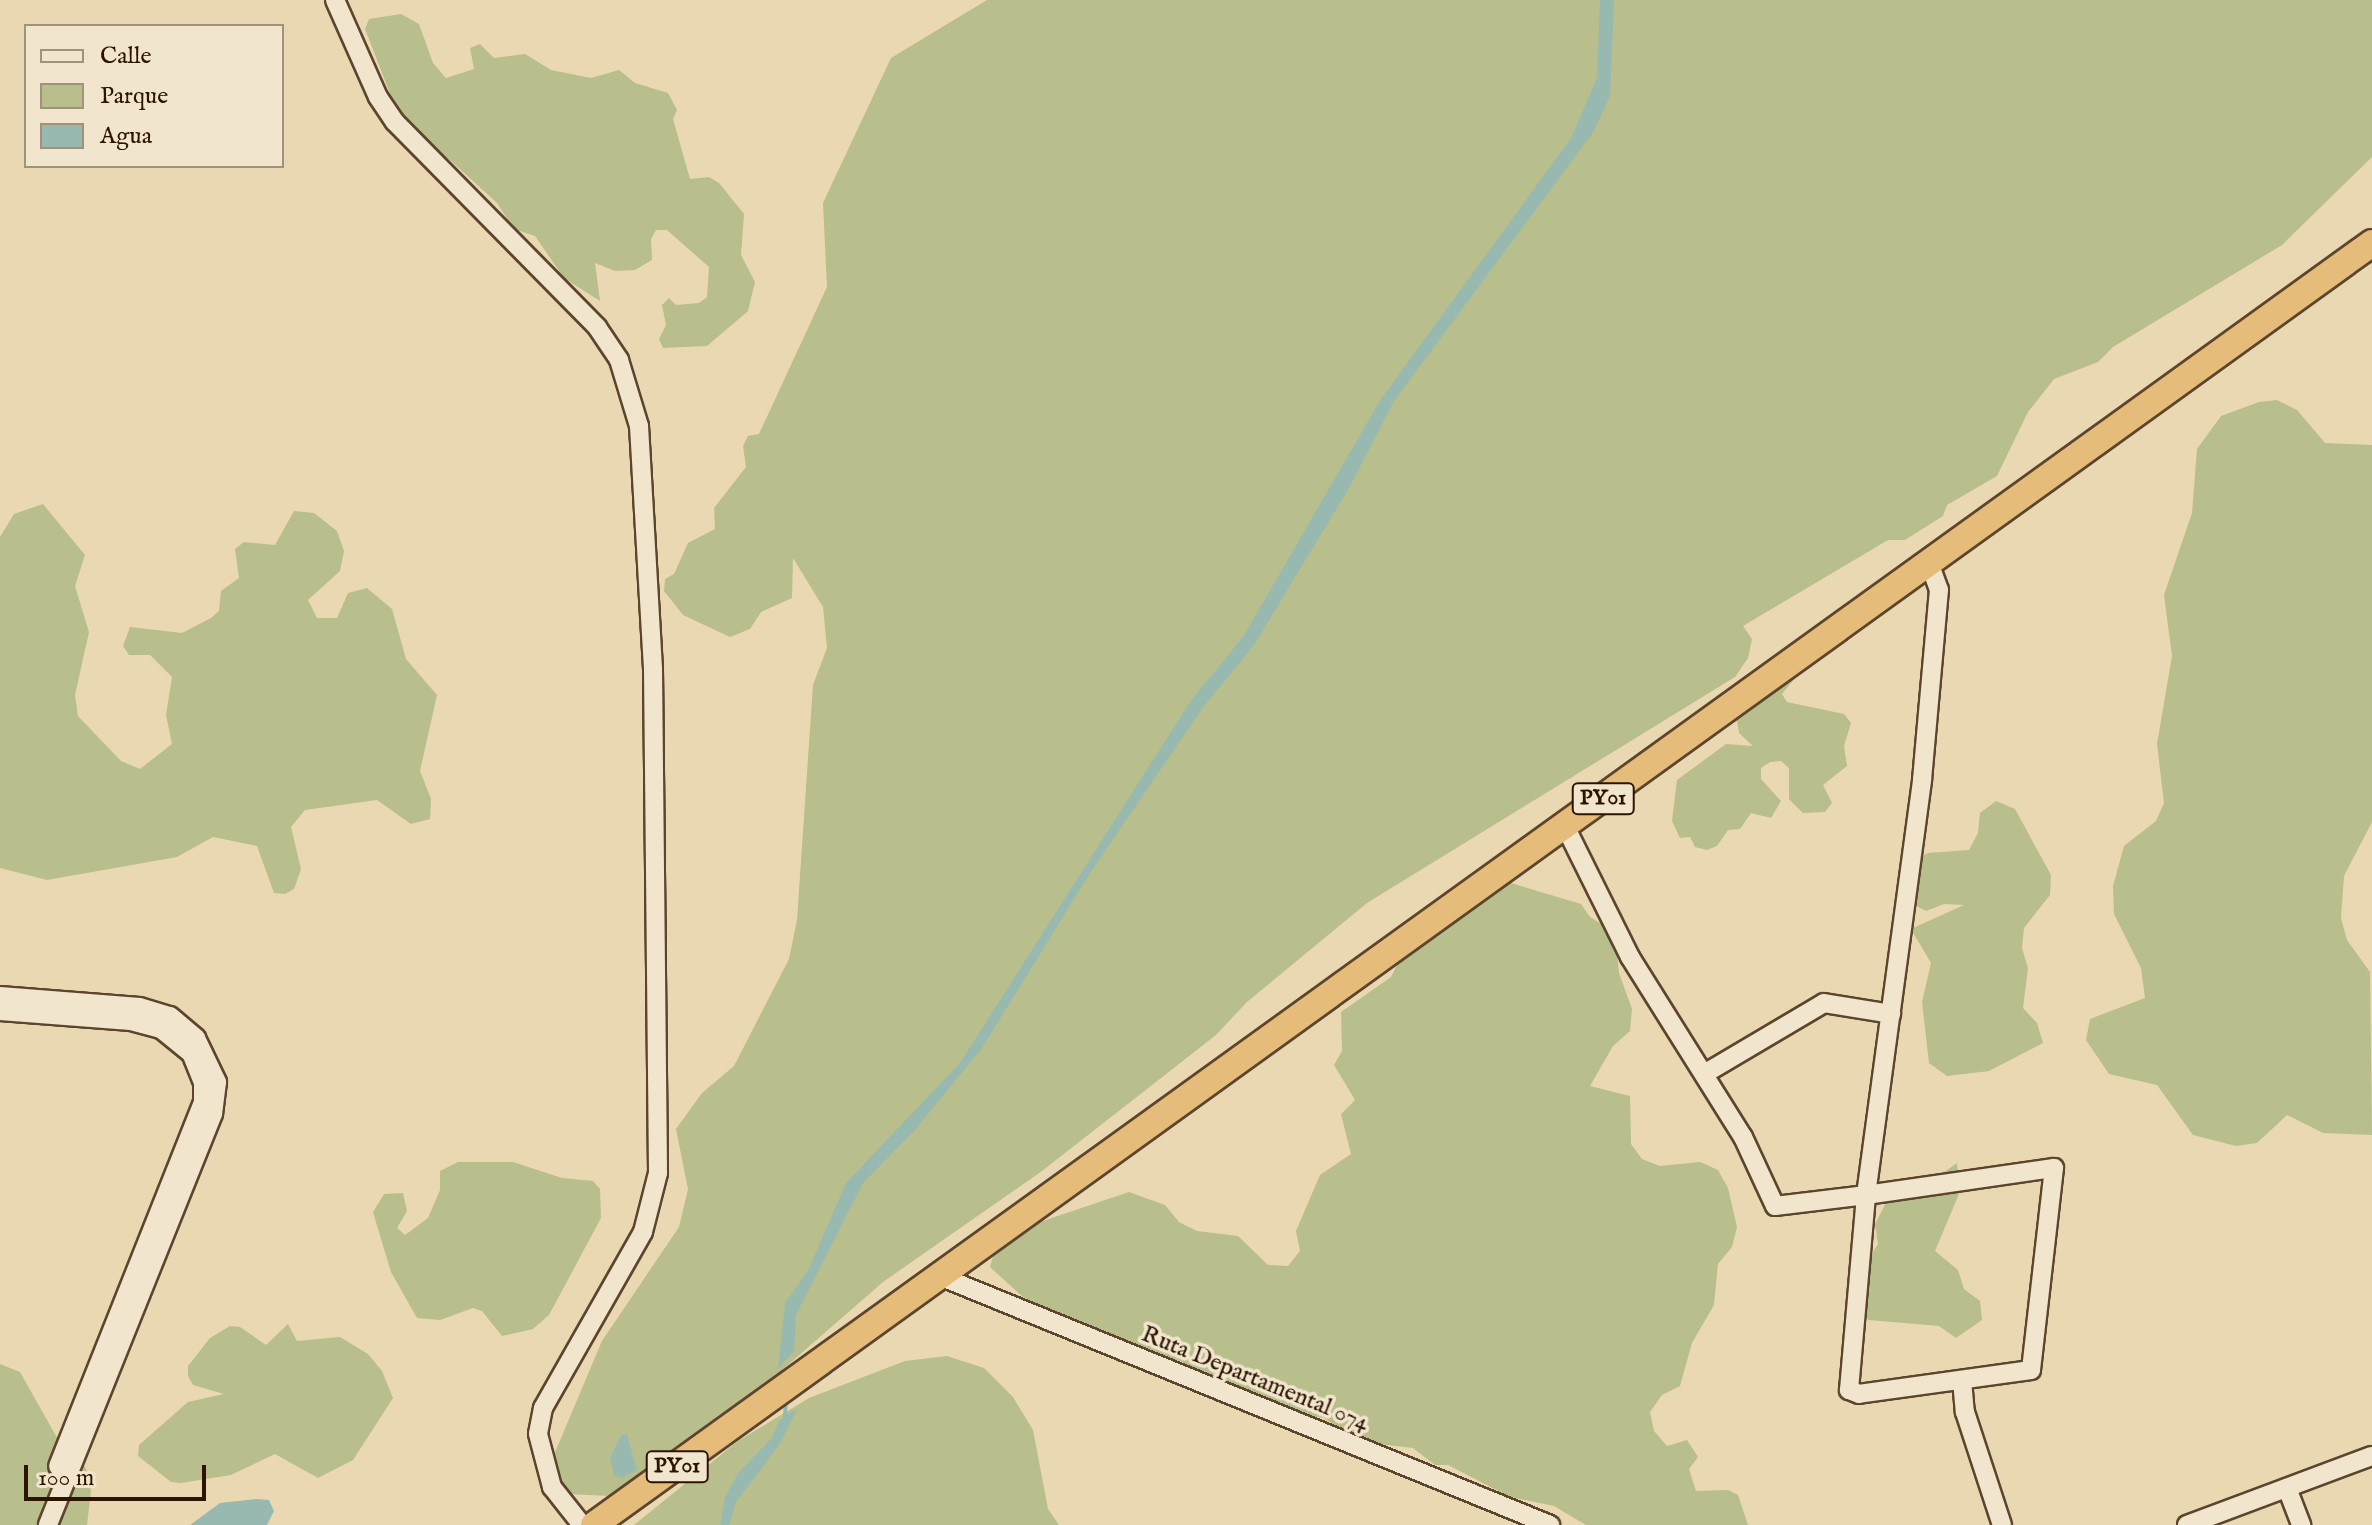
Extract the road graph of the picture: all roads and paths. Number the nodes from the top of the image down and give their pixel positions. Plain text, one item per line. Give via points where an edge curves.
1 (335, 0) edge
2 (2372, 243) edge
3 (1929, 563) junction
4 (1565, 826) junction
5 (0, 996) edge
6 (0, 1011) edge
7 (1891, 1014) junction
8 (1704, 1074) junction
9 (1866, 1195) junction
10 (942, 1277) junction
11 (1962, 1380) junction
12 (2372, 1456) edge
13 (2287, 1488) junction
14 (35, 1525) edge
15 (48, 1525) edge
16 (582, 1525) edge
17 (594, 1525) edge
18 (1550, 1525) edge
19 (2002, 1525) edge
20 (2187, 1525) edge
21 (2301, 1525) edge

1 - 16 street via 378,97 395,122 597,327 619,360 639,426 653,669 658,1173 653,1203 630,1260 543,1408 538,1434 542,1457 552,1487
2 - 3 highway, PY01
3 - 4 highway, PY01
3 - 7 street via 1937,605 1922,780
4 - 8 street via 1630,957
4 - 10 highway, PY01
5 - 15 street via 140,1007 170,1016 196,1038 217,1082 213,1114
6 - 14 street via 131,1021 161,1029 191,1053 203,1083 200,1110
7 - 8 street via 1824,1003
7 - 9 street
8 - 9 street via 1743,1137 1775,1206
9 - 11 street via 1849,1390 1859,1394
9 - 11 street via 2054,1168 2031,1370
10 - 17 highway, PY01
10 - 18 street, Ruta Departamental 074
11 - 19 street via 1965,1412
12 - 13 street
13 - 20 street
13 - 21 street

